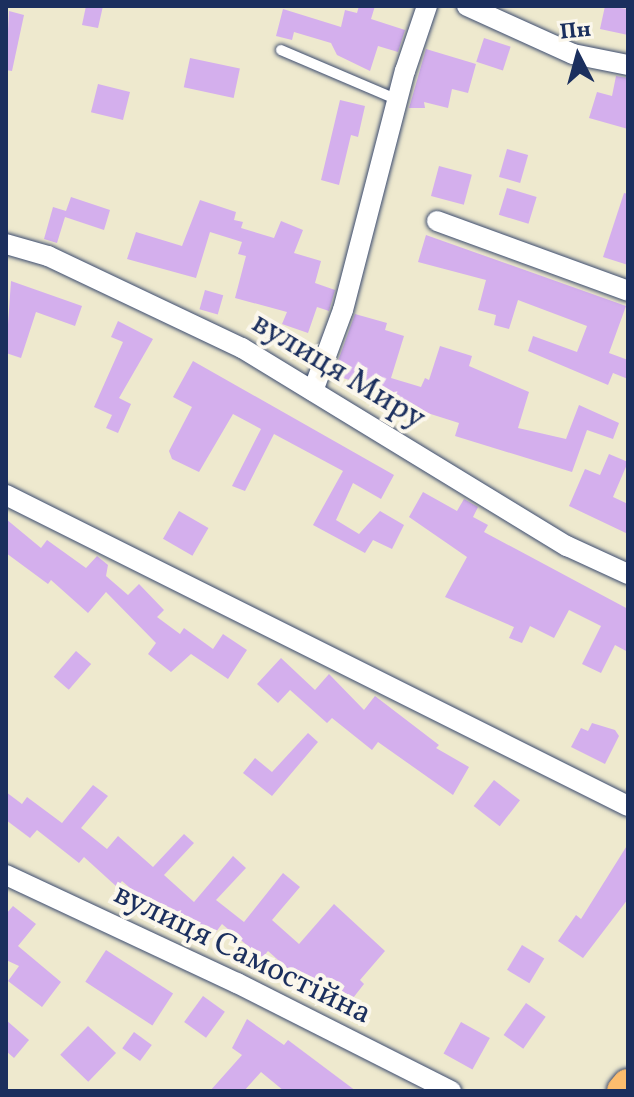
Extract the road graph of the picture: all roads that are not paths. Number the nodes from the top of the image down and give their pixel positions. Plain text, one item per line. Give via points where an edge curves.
1 (427, 6) edge
2 (467, 6) edge
3 (281, 50) dead end
4 (628, 65) edge
5 (398, 100) junction
6 (437, 221) dead end
7 (6, 244) edge
8 (628, 291) edge
9 (313, 391) junction
10 (6, 495) edge
11 (628, 574) edge
12 (628, 806) edge
13 (6, 875) edge
14 (628, 1085) edge
15 (451, 1091) edge
16 (623, 1091) edge

1 - 5 street
2 - 4 street via 573,54
3 - 5 lane
5 - 9 street via 343,310
6 - 8 street
7 - 9 street, вулиця Миру via 48,256 242,348
9 - 11 street, вулиця Миру via 567,546
10 - 12 street
13 - 15 street, вулиця Самостійна
14 - 16 main road

